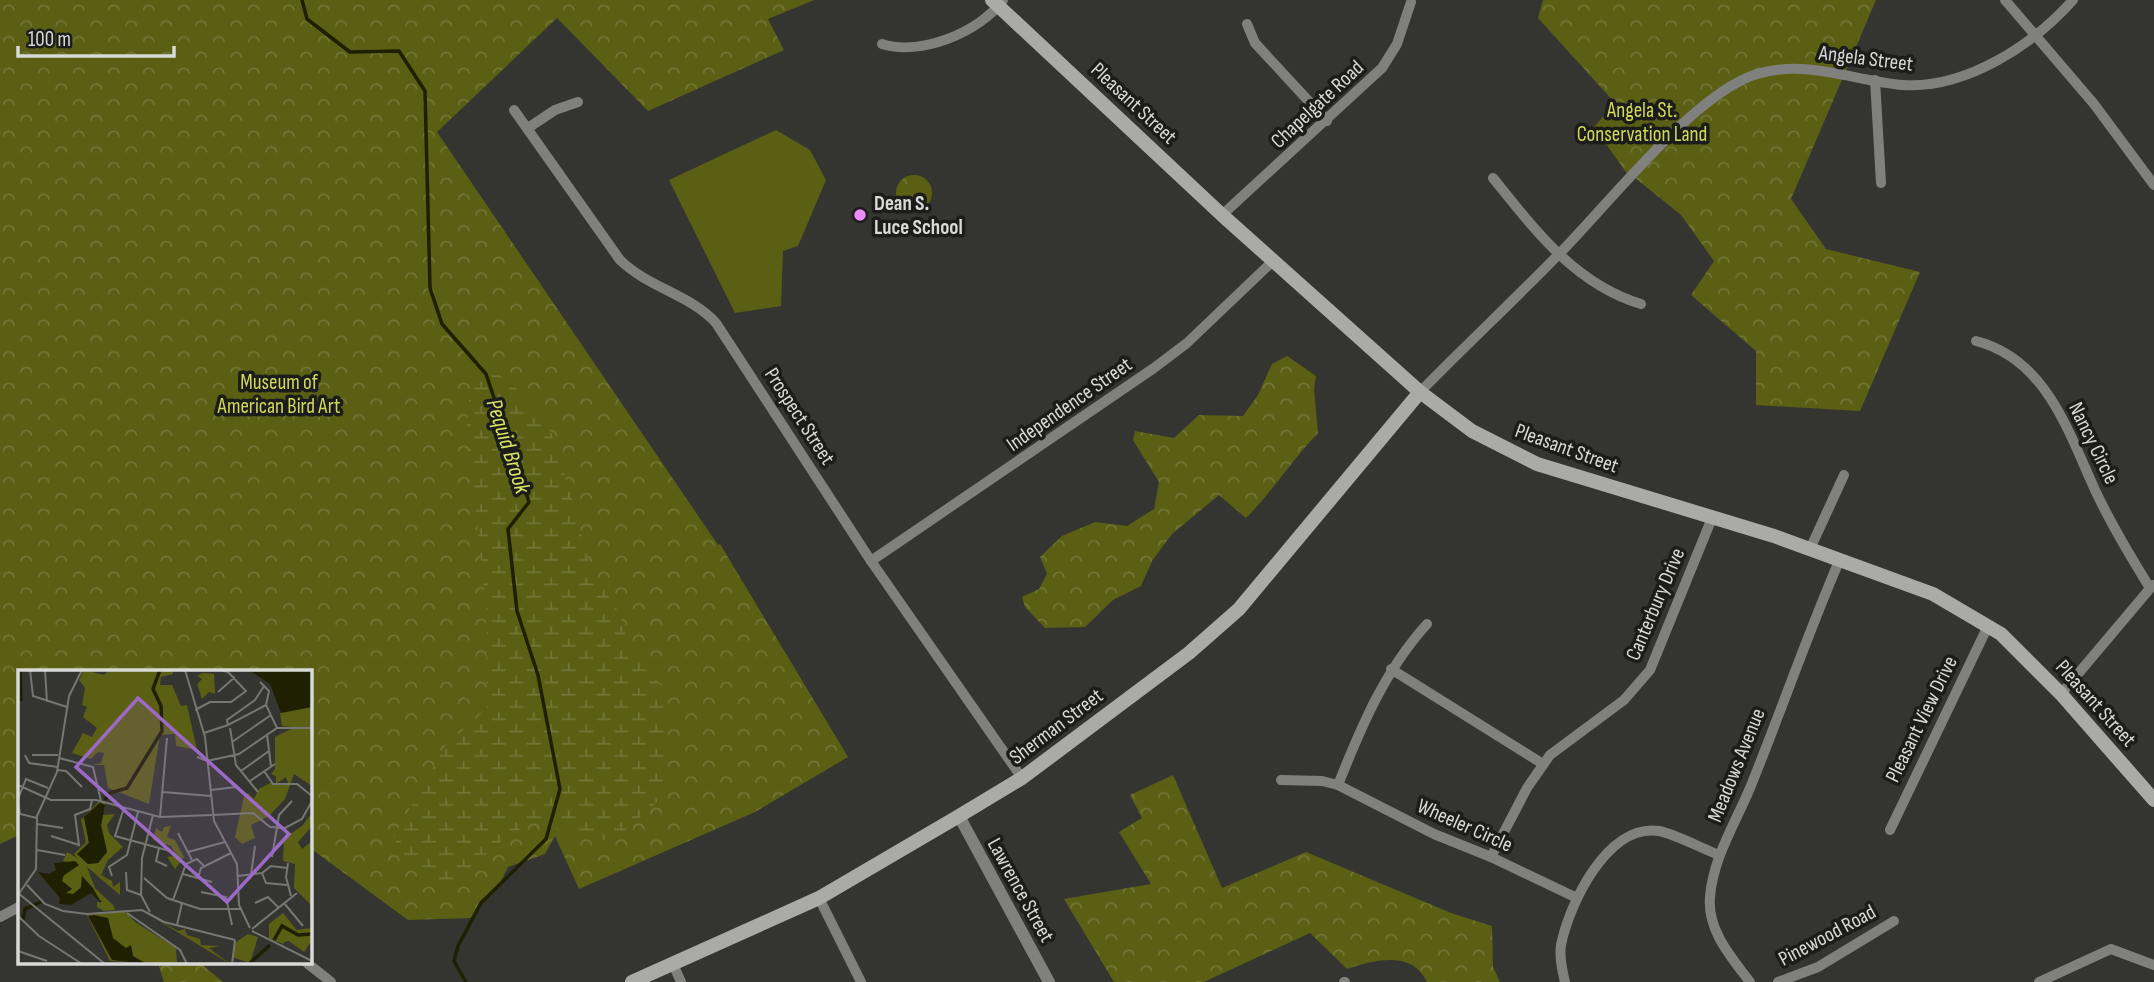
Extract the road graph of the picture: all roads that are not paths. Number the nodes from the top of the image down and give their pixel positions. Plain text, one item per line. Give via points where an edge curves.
1 (2005, 0) edge
2 (2073, 0) edge
3 (997, 2) edge
4 (1411, 2) dead end
5 (1247, 24) dead end
6 (2035, 34) junction
7 (882, 44) dead end
8 (1875, 80) junction
9 (578, 102) dead end
10 (514, 110) dead end
11 (1327, 121) junction
12 (528, 128) junction
13 (1493, 178) dead end
14 (1881, 183) dead end
15 (2154, 185) edge
16 (1222, 215) junction
17 (1559, 255) junction
18 (1274, 260) junction
19 (1641, 304) dead end
20 (1976, 341) dead end
21 (1420, 392) junction
22 (1844, 475) dead end
23 (1712, 518) junction
24 (1810, 549) junction
25 (1840, 559) junction
26 (871, 561) junction
27 (2152, 586) edge
28 (1427, 624) dead end
29 (1989, 626) junction
30 (1391, 668) junction
31 (2061, 694) junction
32 (1543, 764) junction
33 (1022, 778) junction
34 (1281, 780) dead end
35 (1338, 785) junction
36 (2154, 800) edge
37 (959, 816) junction
38 (1890, 830) dead end
39 (1719, 855) junction
40 (1491, 857) junction
41 (818, 898) junction
42 (1577, 898) junction
43 (18, 908) edge
44 (0, 917) edge
45 (1894, 921) dead end
46 (308, 964) edge
47 (673, 964) junction
48 (2154, 965) edge
49 (331, 982) edge
50 (632, 982) edge
51 (681, 982) edge
52 (861, 982) edge
53 (1049, 982) edge
54 (1565, 982) edge
55 (1750, 982) edge
56 (1778, 982) edge
57 (2039, 982) edge

1 - 6 street
2 - 6 street, Angela Street
3 - 7 street via 965,30 918,47
3 - 16 main road, Pleasant Street
4 - 11 street, Chapelgate Road via 1382,68
5 - 11 street via 1255,43
6 - 8 street, Angela Street via 1985,67 1954,79 1904,85
6 - 15 street
8 - 14 street
8 - 17 street, Angela Street via 1819,69 1758,74 1727,89 1682,126
9 - 12 street via 555,110
10 - 12 street, Prospect Street
11 - 16 street, Chapelgate Road
12 - 26 street, Prospect Street via 620,260 640,278 695,304 716,323
13 - 17 street
16 - 18 main road, Pleasant Street
17 - 19 street via 1603,290
17 - 21 street, Angela Street
18 - 21 main road, Pleasant Street
18 - 26 street, Independence Street via 1187,343
20 - 27 street, Nancy Circle via 2014,356 2048,394 2124,548
21 - 23 main road, Pleasant Street via 1472,431 1537,464
21 - 33 main road, Sherman Street via 1217,631
22 - 24 street
23 - 24 main road, Pleasant Street
23 - 32 street, Canterbury Drive via 1650,670 1624,700
24 - 25 main road, Pleasant Street
25 - 29 main road, Pleasant Street via 1933,594
25 - 39 street, Meadows Avenue
26 - 33 street, Prospect Street
27 - 31 street
28 - 30 street
29 - 31 main road, Pleasant Street
29 - 38 street, Pleasant View Drive
30 - 32 street
30 - 35 street
31 - 36 main road, Pleasant Street
32 - 40 street, Canterbury Drive
33 - 37 main road, Sherman Street
34 - 35 street, Wheeler Circle via 1322,780
35 - 40 street, Wheeler Circle
37 - 41 main road, Sherman Street
37 - 53 street, Lawrence Street
39 - 42 street via 1657,831 1625,839 1595,866
39 - 55 street, Meadows Avenue via 1709,898 1712,922 1724,948
40 - 42 street, Wheeler Circle
41 - 47 main road, Sherman Street
41 - 52 street
42 - 54 street via 1561,946
43 - 44 street
45 - 56 street, Pinewood Road via 1818,967
46 - 49 street
47 - 50 main road, Sherman Street
47 - 51 street
48 - 57 street via 2111,949

